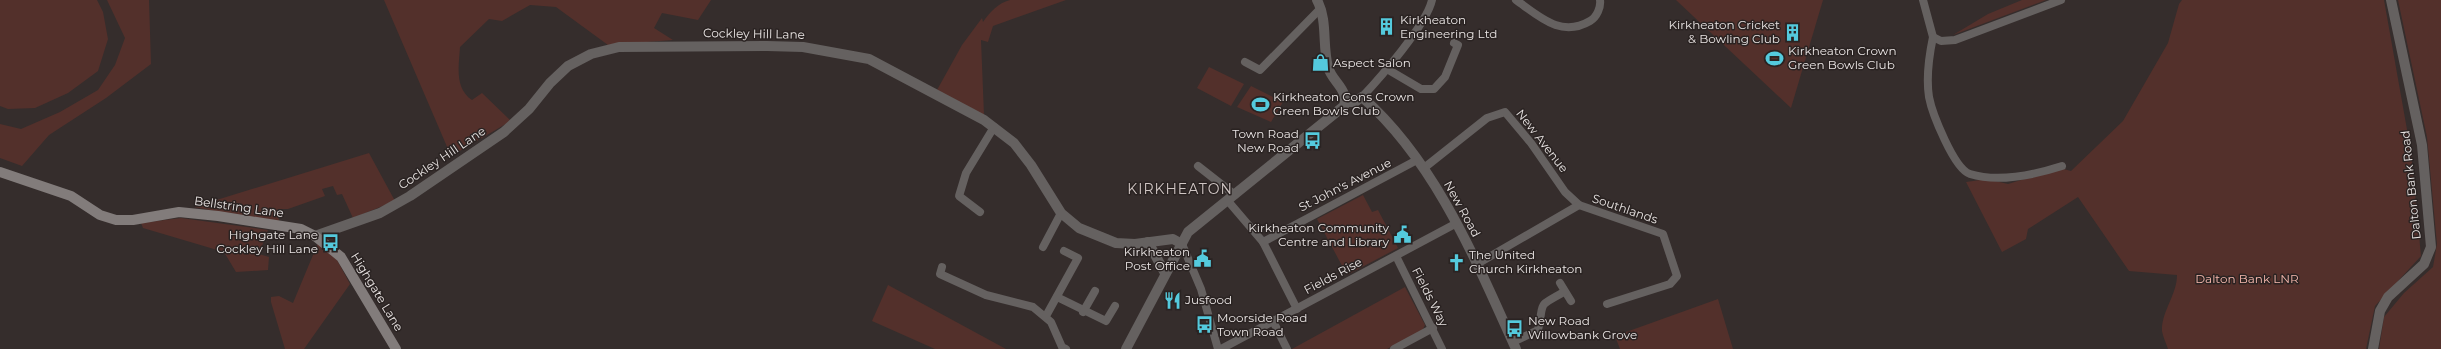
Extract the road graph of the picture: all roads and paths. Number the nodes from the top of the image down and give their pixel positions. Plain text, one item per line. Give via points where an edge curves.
1 (1432, 0) edge
2 (1516, 0) edge
3 (1600, 0) edge
4 (1923, 0) edge
5 (2061, 0) edge
6 (2391, 0) edge
7 (1319, 4) edge
8 (1933, 37) junction
9 (1454, 43) dead end
10 (1245, 62) dead end
11 (1387, 69) junction
12 (1362, 97) junction
13 (1345, 102) junction
14 (994, 127) junction
15 (1421, 164) junction
16 (1198, 166) dead end
17 (2062, 166) dead end
18 (0, 172) edge
19 (1231, 198) junction
20 (1579, 205) junction
21 (980, 212) dead end
22 (1061, 213) junction
23 (1455, 224) junction
24 (315, 236) junction
25 (1148, 242) junction
26 (1262, 242) junction
27 (1182, 244) junction
28 (1043, 247) dead end
29 (1064, 250) dead end
30 (1396, 256) junction
31 (1477, 264) junction
32 (942, 267) dead end
33 (1164, 273) junction
34 (1560, 283) dead end
35 (1095, 291) dead end
36 (1564, 292) junction
37 (1612, 293) dead end
38 (1056, 297) junction
39 (1571, 301) dead end
40 (1115, 306) dead end
41 (1297, 309) junction
42 (1083, 312) junction
43 (1046, 316) junction
44 (1274, 322) junction
45 (1433, 328) junction
46 (1515, 346) edge
47 (396, 349) edge
48 (1066, 349) edge
49 (1126, 349) edge
50 (1220, 349) edge
51 (1287, 349) edge
52 (1394, 349) edge
53 (1442, 349) edge
54 (2373, 349) edge

1 - 11 street via 1428,13
2 - 3 street via 1549,22 1565,28 1578,28 1593,20 1601,6
4 - 8 street
5 - 8 street via 1955,40 1941,41
6 - 54 street, Dalton Bank Road via 2422,145 2431,248 2424,264 2388,297 2380,310
7 - 10 street via 1260,70
7 - 13 street via 1328,67 1345,94
8 - 17 street via 1929,55 1929,97 1947,143 1963,170 1969,174 1992,177 2024,176
9 - 11 street via 1458,45 1456,52 1445,77 1434,89 1420,89
11 - 12 street
12 - 13 street via 1355,102
12 - 15 street, New Road via 1379,112
13 - 19 street via 1341,111
14 - 21 street via 966,173 959,196
14 - 22 street, Cockley Hill Lane via 1014,143
14 - 24 street, Cockley Hill Lane via 897,72 869,59 846,54 803,47 619,46 591,54 568,66 504,132 410,196 380,213
15 - 20 street, New Avenue via 1487,118 1505,112 1531,143 1565,192
15 - 23 street, New Road
15 - 26 street, St John's Avenue
16 - 19 street
18 - 24 main road, Bellstring Lane via 70,196 100,215 116,220 133,220 179,212 301,230
19 - 26 street
19 - 27 street via 1193,228
20 - 31 street
20 - 37 street, Southlands via 1663,234 1669,245 1677,276 1670,284 1611,302
22 - 25 street, Cockley Hill Lane via 1079,228 1104,239 1126,244
22 - 28 street
23 - 30 street, Fields Rise
23 - 31 street, New Road
24 - 47 main road, Highgate Lane via 341,257
25 - 27 street, Cockley Hill Lane via 1173,239
25 - 33 street
26 - 41 street
27 - 33 street
27 - 50 street via 1201,289
29 - 38 street via 1078,258
30 - 41 street, Fields Rise
30 - 45 street, Fields Way
31 - 46 street, New Road
32 - 43 street via 940,274 986,295 1033,307
33 - 49 street
34 - 36 street
35 - 42 street
36 - 39 street
36 - 46 street via 1544,303 1540,309 1538,330
38 - 42 street
38 - 43 street
40 - 42 street via 1106,321
41 - 44 street, Fields Rise
43 - 48 street via 1062,347
44 - 50 street, Fields Rise
44 - 51 street
45 - 52 street
45 - 53 street, Fields Way

